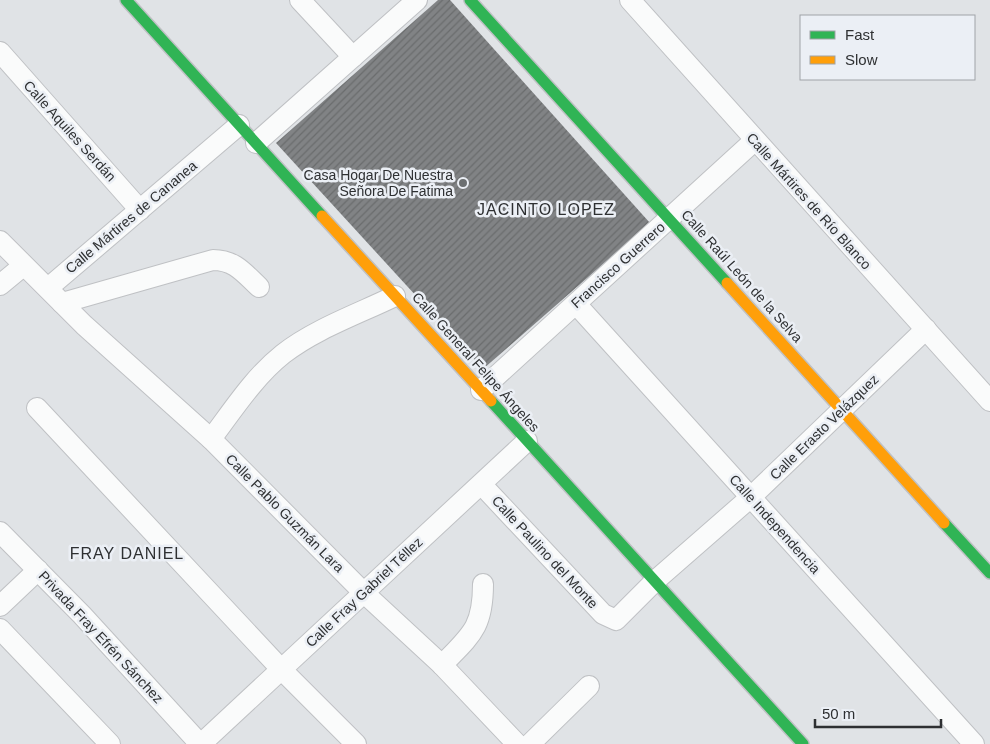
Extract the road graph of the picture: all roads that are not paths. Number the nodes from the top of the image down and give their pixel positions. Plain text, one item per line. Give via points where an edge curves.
1 (126, 0) edge
2 (300, 0) edge
3 (417, 0) edge
4 (470, 0) edge
5 (630, 0) edge
6 (0, 52) edge
7 (353, 57) junction
8 (239, 125) junction
9 (754, 141) junction
10 (256, 143) junction
11 (140, 210) junction
12 (669, 218) junction
13 (0, 241) edge
14 (23, 266) junction
15 (0, 285) edge
16 (259, 287) dead end
17 (48, 288) junction
18 (395, 296) junction
19 (62, 303) junction
20 (576, 304) junction
21 (926, 329) junction
22 (481, 390) junction
23 (990, 401) edge
24 (37, 408) dead end
25 (842, 411) junction
26 (211, 439) junction
27 (527, 441) junction
28 (482, 485) junction
29 (751, 497) junction
30 (0, 532) edge
31 (38, 570) junction
32 (990, 573) edge
33 (656, 580) junction
34 (483, 584) dead end
35 (363, 592) junction
36 (0, 606) edge
37 (609, 618) joint
38 (0, 629) edge
39 (442, 666) junction
40 (281, 669) junction
41 (589, 686) dead end
42 (110, 744) edge
43 (201, 744) edge
44 (356, 744) edge
45 (517, 744) edge
46 (530, 744) edge
47 (803, 744) edge
48 (974, 744) edge

1 - 8 street, Calle General Felipe Ángeles
2 - 7 street
3 - 7 street
4 - 12 street, Calle Raúl León de la Selva
5 - 9 street, Calle Mártires de Río Blanco
6 - 11 street, Calle Aquiles Serdán
7 - 10 street
8 - 10 street, Calle General Felipe Ángeles
8 - 11 street, Calle Mártires de Cananea
9 - 12 street, Francisco Guerrero
9 - 21 street, Calle Mártires de Río Blanco
10 - 18 street, Calle General Felipe Ángeles
11 - 17 street, Calle Mártires de Cananea
12 - 20 street, Francisco Guerrero
12 - 25 street, Calle Raúl León de la Selva
13 - 14 street
14 - 15 street
14 - 17 street
16 - 19 street via 234,263 212,260
17 - 19 street, Calle Pablo Guzmán Lara
18 - 22 street, Calle General Felipe Ángeles
18 - 26 street via 284,354 266,370
19 - 26 street, Calle Pablo Guzmán Lara
20 - 22 street, Francisco Guerrero
20 - 29 street, Calle Independencia
21 - 23 street, Calle Mártires de Río Blanco
21 - 25 street, Calle Erasto Velázquez
22 - 27 street, Calle General Felipe Ángeles
24 - 40 street
25 - 29 street, Calle Erasto Velázquez
25 - 32 street, Calle Raúl León de la Selva
26 - 35 street, Calle Pablo Guzmán Lara
27 - 28 street, Calle Fray Gabriel Téllez
27 - 33 street, Calle General Felipe Ángeles
28 - 35 street, Calle Fray Gabriel Téllez
28 - 37 street, Calle Paulino del Monte
29 - 33 street, Calle Erasto Velázquez
29 - 48 street, Calle Independencia
30 - 31 street, Privada Fray Efrén Sánchez
31 - 36 street
31 - 43 street, Privada Fray Efrén Sánchez
33 - 37 street, Calle Erasto Velázquez via 621,617 616,620
33 - 47 street, Calle General Felipe Ángeles
34 - 39 street via 483,610 476,625
35 - 39 street, Calle Pablo Guzmán Lara
35 - 40 street, Calle Fray Gabriel Téllez
38 - 42 street
39 - 45 street, Calle Pablo Guzmán Lara
40 - 43 street, Calle Fray Gabriel Téllez
40 - 44 street
41 - 46 street

